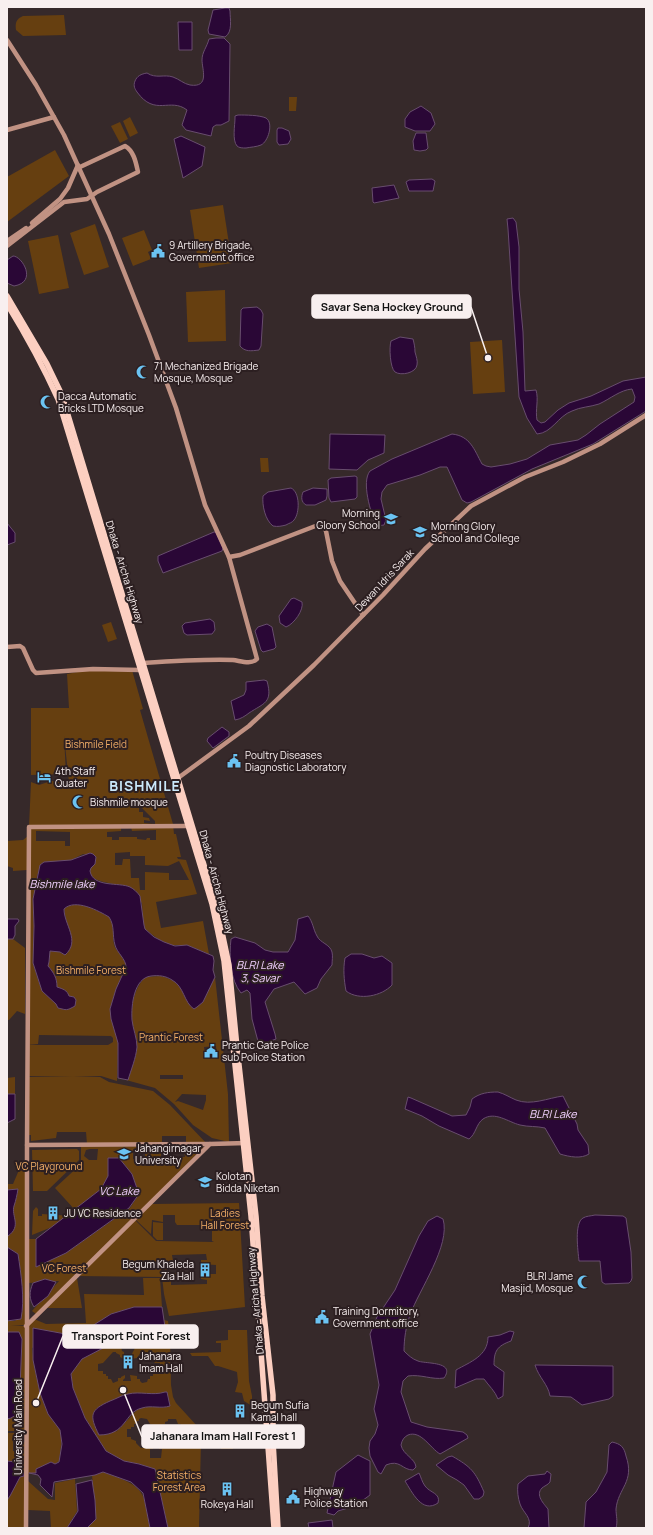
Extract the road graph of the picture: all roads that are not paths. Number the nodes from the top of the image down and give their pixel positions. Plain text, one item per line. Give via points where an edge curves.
1 (7, 40) edge
2 (54, 118) junction
3 (7, 130) edge
4 (79, 166) junction
5 (93, 196) junction
6 (7, 241) edge
7 (7, 246) edge
8 (7, 296) edge
9 (7, 304) edge
10 (646, 415) edge
11 (229, 557) junction
12 (363, 615) junction
13 (7, 647) edge
14 (143, 663) junction
15 (140, 670) junction
16 (178, 778) junction
17 (187, 826) junction
18 (246, 1143) junction
19 (210, 1144) junction
20 (27, 1145) junction
21 (26, 1326) junction
22 (26, 1528) edge
23 (274, 1528) edge
24 (278, 1528) edge

1 - 2 street
2 - 3 street
2 - 4 street
4 - 5 street
4 - 5 street via 125,146 135,159 137,174
4 - 6 street via 60,199
5 - 7 street via 64,202
5 - 11 street via 171,393 205,505
8 - 14 highway, Dhaka - Aricha Highway via 47,364 62,396
9 - 15 highway, Dhaka - Aricha Highway via 58,399
10 - 12 street, Dewan Idris Sarak via 600,444 525,477 471,506 425,549
11 - 12 street via 321,525 326,531 332,561 340,581
11 - 14 street via 257,659 250,662 198,660
12 - 16 street, Dewan Idris Sarak via 249,726
13 - 15 street via 23,648 36,674 93,669
14 - 16 highway, Dhaka - Aricha Highway
15 - 17 highway, Dhaka - Aricha Highway
16 - 18 highway, Dhaka - Aricha Highway via 217,908 229,965
17 - 18 highway, Dhaka - Aricha Highway via 212,904 224,961
17 - 20 street, University Main Road via 29,827
18 - 19 street
18 - 23 highway, Dhaka - Aricha Highway
18 - 24 highway, Dhaka - Aricha Highway via 274,1395 273,1442
19 - 20 street
19 - 21 street
20 - 21 street, University Main Road
21 - 22 street, University Main Road

